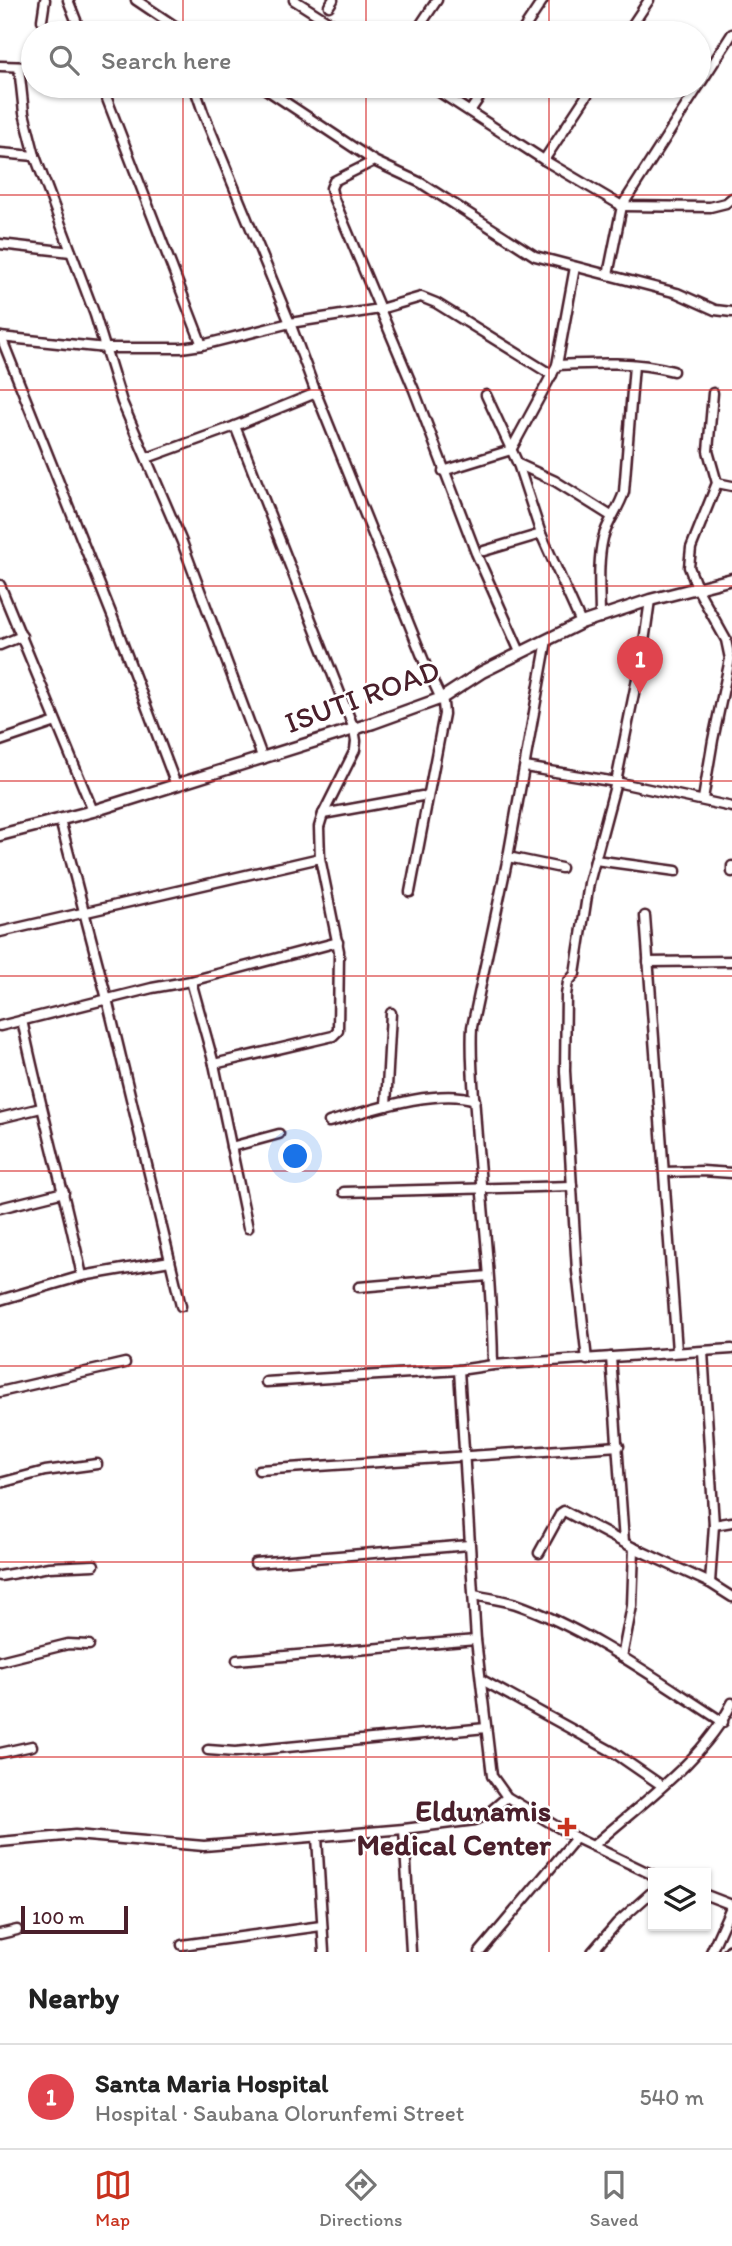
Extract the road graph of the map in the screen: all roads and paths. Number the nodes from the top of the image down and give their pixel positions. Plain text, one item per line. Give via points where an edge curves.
1 (45, 0) edge
2 (68, 0) edge
3 (136, 0) edge
4 (294, 0) edge
5 (437, 0) edge
6 (543, 0) edge
7 (649, 0) edge
8 (42, 20) dead end
9 (76, 21) edge
10 (164, 21) edge
11 (327, 21) edge
12 (423, 21) edge
13 (529, 21) edge
14 (635, 21) edge
15 (732, 34) edge
16 (0, 65) edge
17 (19, 67) joint
18 (711, 67) edge
19 (21, 85) edge
20 (22, 98) edge
21 (107, 98) edge
22 (198, 98) edge
23 (279, 98) edge
24 (449, 98) edge
25 (479, 98) edge
26 (585, 98) edge
27 (691, 98) edge
28 (470, 111) junction
29 (0, 153) edge
30 (35, 156) junction
31 (544, 160) junction
32 (374, 161) junction
33 (732, 198) edge
34 (622, 206) junction
35 (0, 244) edge
36 (71, 251) junction
37 (575, 267) junction
38 (608, 275) junction
39 (380, 309) junction
40 (732, 312) edge
41 (290, 323) junction
42 (0, 337) edge
43 (202, 345) junction
44 (106, 348) junction
45 (557, 365) junction
46 (634, 365) junction
47 (673, 371) dead end
48 (552, 375) junction
49 (316, 393) junction
50 (713, 393) dead end
51 (486, 396) dead end
52 (235, 426) junction
53 (511, 450) junction
54 (147, 458) junction
55 (518, 464) junction
56 (443, 471) junction
57 (717, 483) junction
58 (732, 486) edge
59 (611, 516) junction
60 (541, 534) junction
61 (484, 551) dead end
62 (732, 579) edge
63 (0, 585) edge
64 (697, 588) junction
65 (650, 600) junction
66 (600, 618) junction
67 (581, 623) junction
68 (22, 636) junction
69 (547, 640) junction
70 (0, 646) edge
71 (520, 652) junction
72 (442, 698) junction
73 (56, 722) junction
74 (354, 729) junction
75 (0, 741) edge
76 (263, 759) junction
77 (525, 767) junction
78 (616, 782) junction
79 (176, 785) junction
80 (422, 796) dead end
81 (703, 799) junction
82 (732, 807) edge
83 (93, 811) junction
84 (323, 814) junction
85 (61, 820) junction
86 (1, 831) edge
87 (508, 857) junction
88 (320, 858) junction
89 (595, 860) junction
90 (732, 866) edge
91 (561, 868) dead end
92 (676, 871) dead end
93 (732, 872) edge
94 (410, 892) dead end
95 (84, 913) junction
96 (645, 916) dead end
97 (0, 932) edge
98 (338, 942) junction
99 (732, 961) edge
100 (648, 962) junction
101 (191, 981) junction
102 (107, 999) junction
103 (391, 1013) dead end
104 (22, 1020) junction
105 (0, 1026) edge
106 (214, 1064) junction
107 (475, 1100) junction
108 (386, 1106) junction
109 (41, 1108) junction
110 (0, 1118) edge
111 (330, 1122) dead end
112 (279, 1134) dead end
113 (231, 1147) junction
114 (664, 1172) junction
115 (732, 1173) edge
116 (572, 1186) junction
117 (481, 1188) junction
118 (64, 1192) junction
119 (344, 1192) dead end
120 (0, 1208) edge
121 (248, 1228) dead end
122 (170, 1261) junction
123 (82, 1276) junction
124 (488, 1276) junction
125 (359, 1287) dead end
126 (0, 1300) edge
127 (181, 1306) dead end
128 (732, 1349) edge
129 (677, 1352) junction
130 (703, 1352) junction
131 (611, 1357) junction
132 (587, 1360) junction
133 (125, 1363) dead end
134 (493, 1365) junction
135 (459, 1370) junction
136 (265, 1382) dead end
137 (0, 1392) edge
138 (619, 1446) junction
139 (464, 1456) junction
140 (97, 1464) dead end
141 (259, 1470) dead end
142 (0, 1483) edge
143 (732, 1522) edge
144 (714, 1525) junction
145 (624, 1542) junction
146 (469, 1545) junction
147 (634, 1548) junction
148 (539, 1553) dead end
149 (255, 1563) dead end
150 (94, 1565) dead end
151 (0, 1576) edge
152 (710, 1583) junction
153 (474, 1595) junction
154 (732, 1597) edge
155 (476, 1640) junction
156 (89, 1645) dead end
157 (622, 1657) junction
158 (237, 1660) dead end
159 (0, 1661) edge
160 (482, 1680) junction
161 (732, 1703) edge
162 (723, 1722) junction
163 (486, 1727) junction
164 (32, 1746) dead end
165 (208, 1750) dead end
166 (0, 1753) edge
167 (661, 1785) junction
168 (507, 1797) junction
169 (404, 1829) junction
170 (317, 1837) junction
171 (576, 1838) junction
172 (0, 1842) edge
173 (593, 1846) junction
174 (648, 1873) edge
175 (648, 1895) edge
176 (711, 1897) edge
177 (732, 1905) edge
178 (321, 1926) junction
179 (17, 1930) dead end
180 (0, 1934) edge
181 (182, 1945) dead end
182 (324, 1952) edge
183 (411, 1952) edge
184 (480, 1952) edge
185 (592, 1952) edge
186 (711, 1952) edge

1 - 8 street
2 - 9 street
3 - 10 street
4 - 11 street
5 - 12 street
6 - 13 street
7 - 14 street
15 - 18 street
16 - 17 street
17 - 19 street
20 - 30 street
21 - 43 street
22 - 41 street
23 - 32 street
24 - 28 street
25 - 28 street
26 - 31 street
27 - 34 street
28 - 31 street
29 - 30 street
30 - 36 street
31 - 34 street
32 - 37 street via 421,183 527,252
32 - 39 street via 334,181 331,188
33 - 34 street via 710,207
34 - 38 street
35 - 36 street
36 - 44 street
37 - 38 street
37 - 45 street
38 - 40 street
39 - 41 street
39 - 48 street via 410,299 430,299
39 - 56 street
41 - 43 street
41 - 49 street
42 - 44 street
42 - 79 street
43 - 44 street
44 - 54 street via 122,402
45 - 46 street
45 - 48 street
46 - 47 street
46 - 59 street via 624,492
48 - 53 street
49 - 52 street
49 - 72 street
50 - 57 street via 708,451
51 - 53 street
52 - 54 street
52 - 74 street
53 - 55 street
53 - 56 street
54 - 76 street
55 - 59 street
55 - 60 street
56 - 71 street
57 - 58 street
57 - 64 street via 689,557
59 - 66 street via 601,556
60 - 61 street
60 - 67 street
62 - 64 street, ISUTI ROAD
63 - 68 street
64 - 65 street, ISUTI ROAD
64 - 81 street via 726,640 730,659
65 - 66 street, ISUTI ROAD
65 - 78 street
66 - 67 street, ISUTI ROAD
67 - 69 street, ISUTI ROAD
68 - 70 street
68 - 73 street
69 - 71 street, ISUTI ROAD
69 - 77 street
71 - 72 street, ISUTI ROAD
72 - 74 street, ISUTI ROAD
72 - 94 street via 444,715
73 - 75 street
73 - 83 street
74 - 76 street, ISUTI ROAD
74 - 84 street via 355,750
76 - 79 street, ISUTI ROAD
77 - 78 street
77 - 87 street
78 - 81 street
78 - 89 street
79 - 83 street, ISUTI ROAD
80 - 84 street
81 - 82 street
83 - 85 street, ISUTI ROAD
84 - 88 street
85 - 86 street, ISUTI ROAD
85 - 95 street
87 - 91 street
87 - 107 street via 472,1027
88 - 95 street
88 - 98 street
89 - 92 street
89 - 116 street via 575,974 566,995 564,1044
90 - 93 street
95 - 97 street
95 - 102 street
96 - 100 street
98 - 101 street
98 - 106 street via 339,1022 333,1036
99 - 100 street
100 - 114 street
101 - 102 street
101 - 106 street
102 - 104 street
102 - 122 street
103 - 108 street
104 - 105 street
104 - 109 street
106 - 113 street
107 - 108 street via 455,1096
107 - 117 street
108 - 111 street
109 - 110 street
109 - 118 street
112 - 113 street
113 - 121 street
114 - 115 street
114 - 129 street
116 - 117 street
116 - 132 street
117 - 119 street
117 - 124 street
118 - 120 street
118 - 123 street
122 - 123 street
122 - 127 street
123 - 126 street
124 - 125 street
124 - 134 street
128 - 130 street
129 - 130 street
129 - 131 street
130 - 144 street
131 - 132 street
131 - 138 street
132 - 134 street
133 - 137 street
134 - 135 street
135 - 136 street
135 - 139 street
138 - 139 street
138 - 145 street
139 - 141 street
139 - 146 street
140 - 142 street
143 - 144 street
144 - 152 street
145 - 147 street
145 - 148 street via 562,1511
146 - 149 street
146 - 153 street
147 - 152 street
147 - 157 street via 632,1606
150 - 151 street
152 - 154 street
153 - 155 street
153 - 157 street via 523,1607
155 - 158 street
155 - 160 street
156 - 159 street via 68,1644
157 - 162 street
160 - 163 street
160 - 167 street via 613,1752
161 - 162 street
162 - 167 street
163 - 165 street via 235,1752
163 - 168 street via 492,1776
164 - 166 street
167 - 173 street
168 - 169 street via 480,1819
168 - 171 street
169 - 170 street
169 - 183 street
170 - 172 street via 204,1846 75,1835
170 - 178 street
171 - 173 street
171 - 184 street
173 - 174 street
175 - 185 street
176 - 177 street
177 - 186 street
178 - 181 street
178 - 182 street
179 - 180 street

